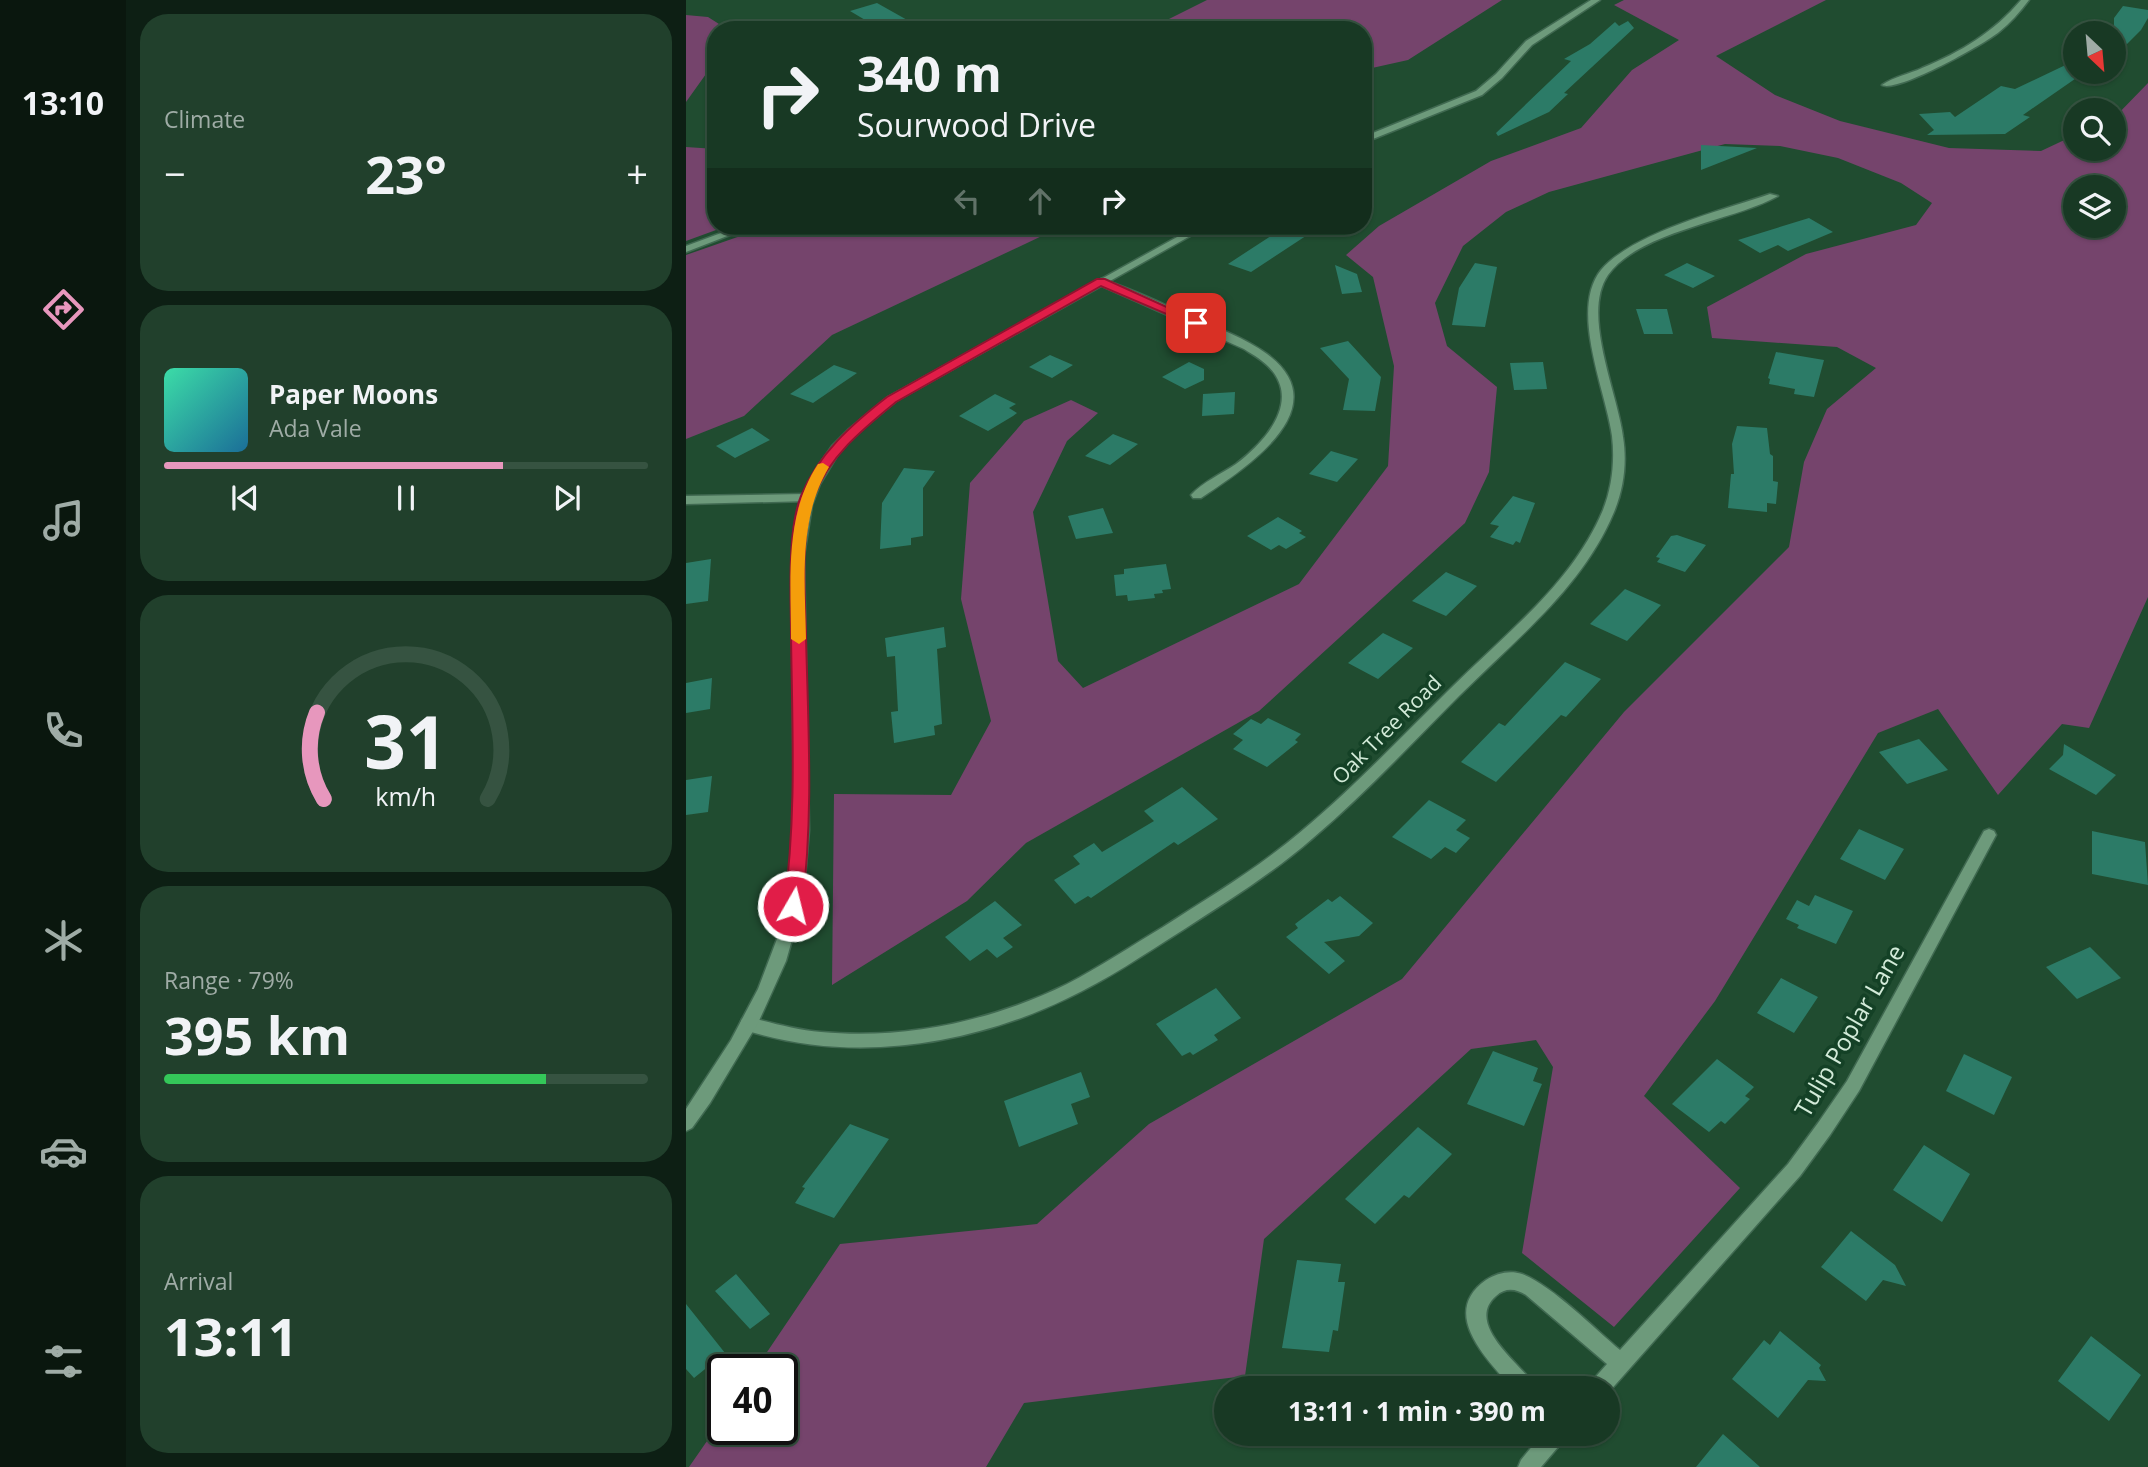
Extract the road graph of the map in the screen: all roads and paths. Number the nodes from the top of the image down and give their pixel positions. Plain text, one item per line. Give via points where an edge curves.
1 (1596, 0) edge
2 (2025, 0) edge
3 (1886, 85) dead end
4 (1372, 136) edge
5 (1773, 196) dead end
6 (724, 235) edge
7 (1187, 235) edge
8 (686, 249) edge
9 (1101, 282) junction
10 (1197, 495) dead end
11 (806, 498) junction
12 (686, 500) edge
13 (1989, 835) dead end
14 (748, 1024) junction
15 (686, 1124) edge
16 (1622, 1363) junction
17 (1515, 1376) edge
18 (1610, 1376) edge
19 (1546, 1446) edge
20 (1528, 1467) edge

1 - 4 street via 1529,43 1479,93
2 - 3 street via 2000,27 1967,50
5 - 14 street, Oak Tree Road via 1652,241 1622,257 1602,275 1593,296 1591,319 1616,426 1619,469 1602,526 1558,589 1351,797 1304,838 1255,875 1109,968 1010,1015 935,1034 872,1039 825,1040
6 - 8 street
7 - 9 street
9 - 10 street via 1244,343 1269,361 1285,383 1286,413 1275,432 1247,460
9 - 11 street via 892,399 838,447
11 - 12 street
11 - 14 street via 798,556 800,856 784,941
13 - 16 street, Tulip Poplar Lane via 1853,1086 1824,1129 1794,1170
14 - 15 street
16 - 17 street via 1533,1289 1510,1280 1484,1292 1476,1302 1473,1319
16 - 18 street, Tulip Poplar Lane
19 - 20 street

